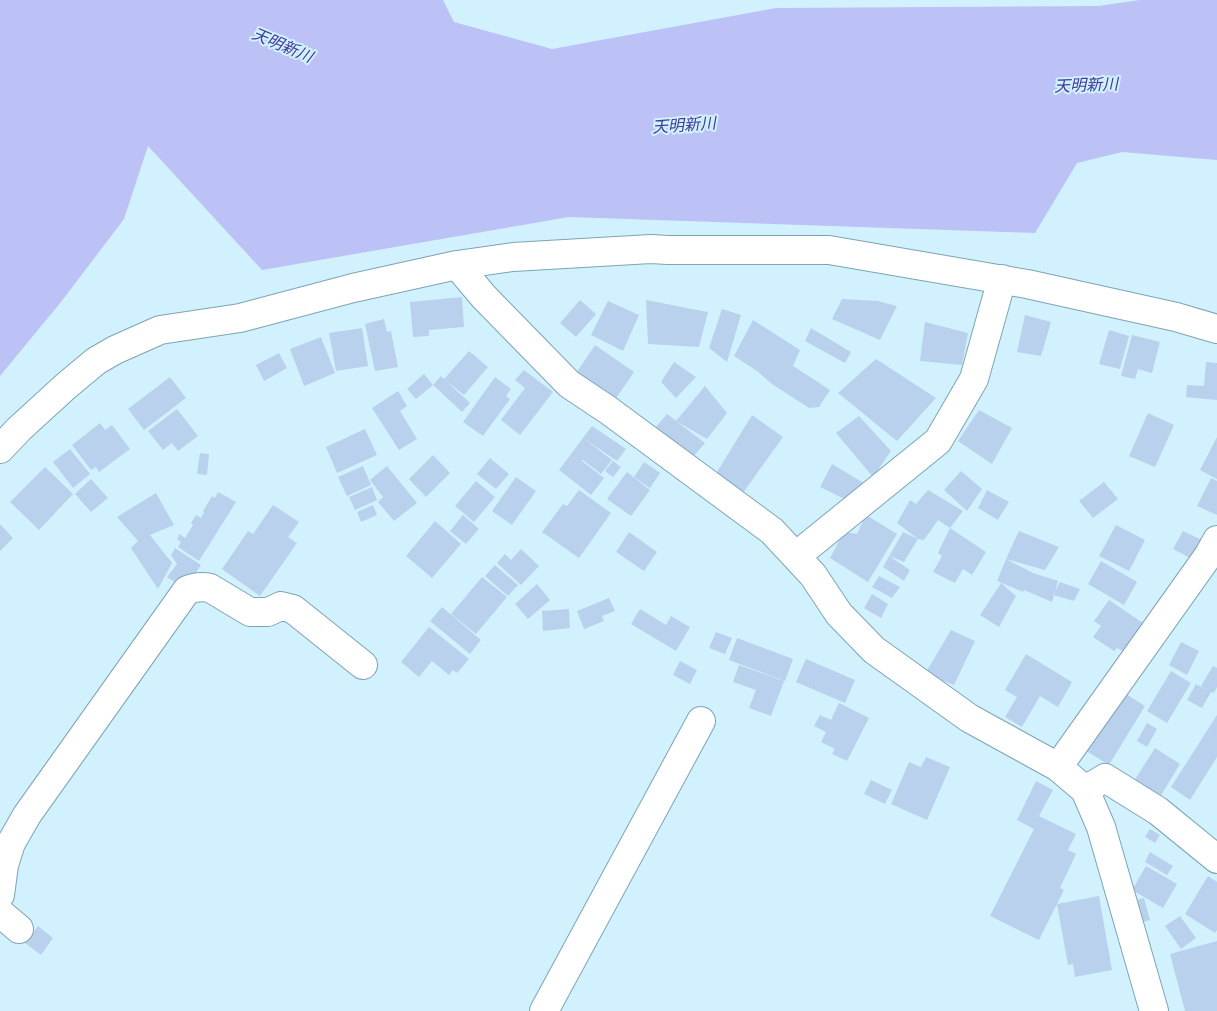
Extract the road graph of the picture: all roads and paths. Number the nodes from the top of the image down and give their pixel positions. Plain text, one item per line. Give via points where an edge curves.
1 (457, 265) junction
2 (1002, 280) junction
3 (1217, 329) edge
4 (0, 449) edge
5 (1217, 540) edge
6 (796, 556) junction
7 (363, 665) dead end
8 (701, 721) dead end
9 (1058, 767) junction
10 (1085, 790) junction
11 (1217, 859) edge
12 (0, 894) edge
13 (544, 1011) edge
14 (1154, 1011) edge

1 - 2 street via 513,257 651,249 829,250
1 - 4 street via 240,318 160,330 96,361 18,429
1 - 6 street via 569,384 772,531
2 - 3 street
2 - 6 street via 974,378 938,441
5 - 9 street
6 - 9 street via 839,614 874,650 969,718
7 - 12 street via 293,608 281,606 268,612 250,612 210,588 203,586 187,590 27,815 11,843
8 - 13 street
9 - 10 street
10 - 11 street via 1105,778 1158,811
10 - 14 street via 1101,828

